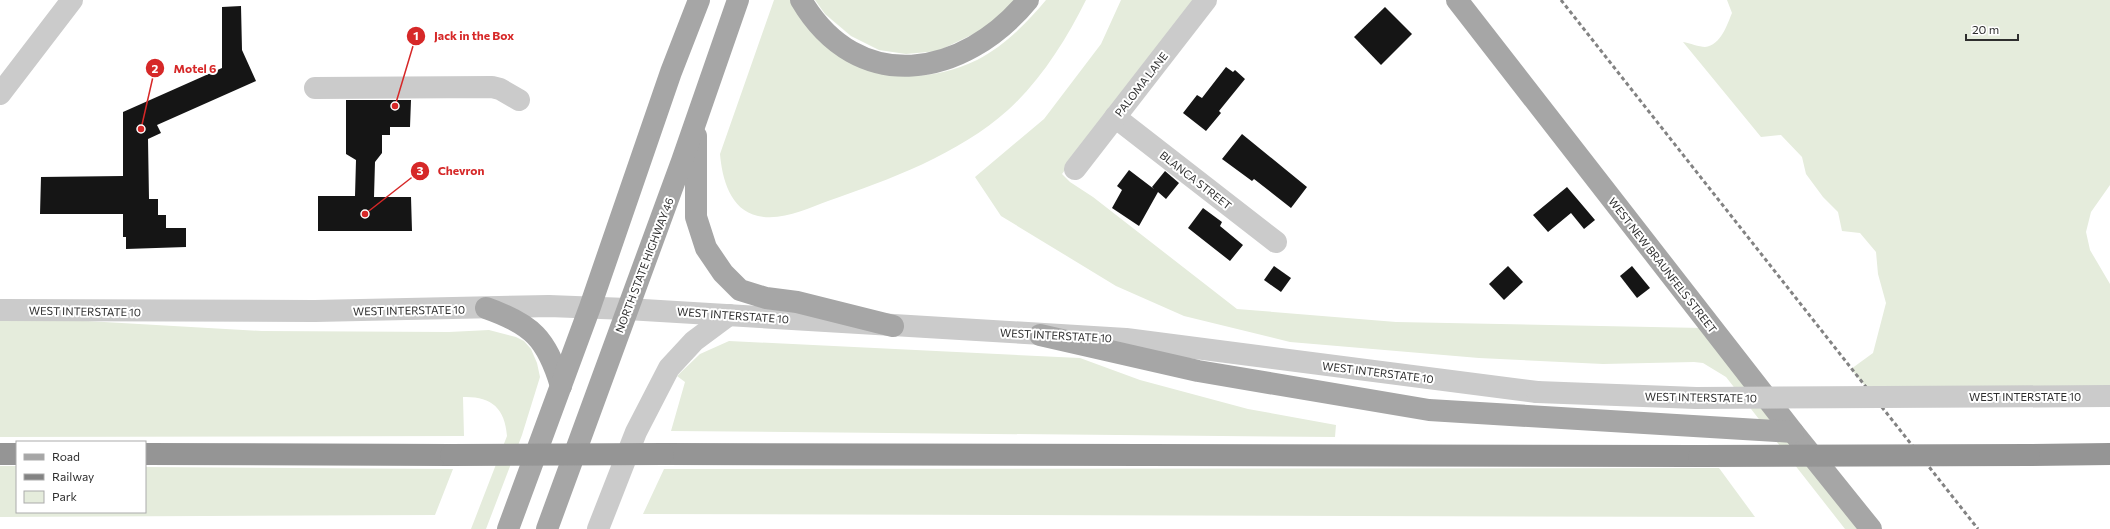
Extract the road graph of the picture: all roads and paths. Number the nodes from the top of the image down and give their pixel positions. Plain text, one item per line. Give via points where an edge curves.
1 (72, 0) edge
2 (699, 0) edge
3 (738, 0) edge
4 (801, 0) edge
5 (1028, 0) edge
6 (1206, 0) edge
7 (1457, 0) edge
8 (314, 88) dead end
9 (0, 94) edge
10 (519, 100) dead end
11 (1115, 117) junction
12 (696, 121) junction
13 (1075, 169) dead end
14 (1276, 242) dead end
15 (486, 308) junction
16 (590, 308) junction
17 (627, 308) junction
18 (0, 310) edge
19 (728, 315) junction
20 (893, 326) junction
21 (1040, 335) junction
22 (561, 386) junction
23 (2110, 396) edge
24 (1793, 432) junction
25 (0, 454) edge
26 (16, 454) edge
27 (146, 454) edge
28 (2110, 454) edge
29 (508, 529) edge
30 (547, 529) edge
31 (598, 529) edge
32 (1871, 529) edge

1 - 9 street
2 - 16 main road via 671,72
3 - 12 main road, NORTH STATE HIGHWAY 46
4 - 5 main road via 821,28 840,44 857,55 882,64 901,67 938,63 977,45 1016,15
6 - 11 street, PALOMA LANE
7 - 24 main road, WEST NEW BRAUNFELS STREET
8 - 10 street via 492,87
11 - 13 street, PALOMA LANE
11 - 14 street, BLANCA STREET
12 - 17 main road, NORTH STATE HIGHWAY 46
12 - 20 main road via 696,217 706,248 723,273 740,290
15 - 16 street, WEST INTERSTATE 10
15 - 18 street, WEST INTERSTATE 10 via 196,312
15 - 22 main road via 510,316 528,327 548,350
16 - 17 street, WEST INTERSTATE 10
16 - 22 main road
17 - 19 street, WEST INTERSTATE 10
17 - 30 main road, NORTH STATE HIGHWAY 46
19 - 20 street, WEST INTERSTATE 10
19 - 31 street via 694,341 669,368 636,432
20 - 21 street, WEST INTERSTATE 10
21 - 23 street, WEST INTERSTATE 10, bridge via 1126,339 1537,392 1696,398
21 - 24 main road via 1198,372 1429,410
22 - 29 main road
24 - 32 main road, WEST NEW BRAUNFELS STREET
25 - 26 highway
27 - 28 highway, bridge

